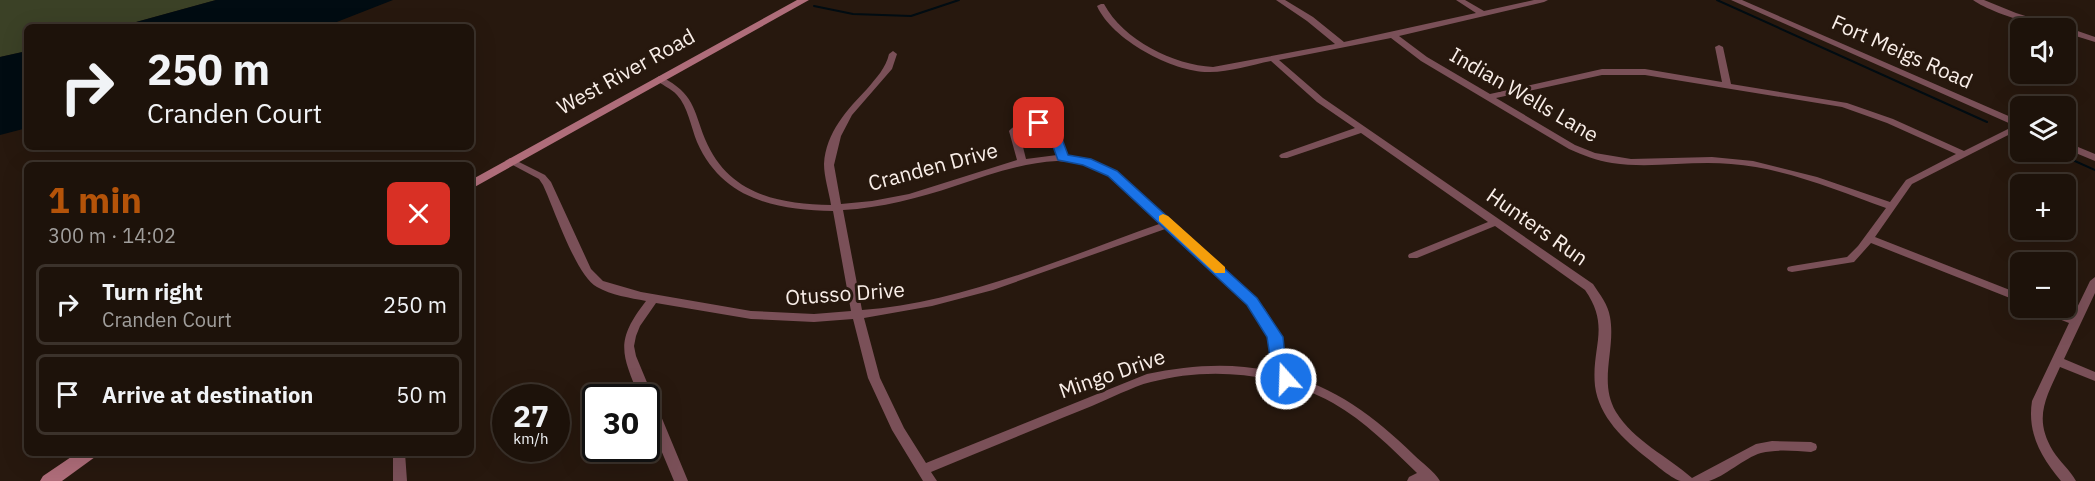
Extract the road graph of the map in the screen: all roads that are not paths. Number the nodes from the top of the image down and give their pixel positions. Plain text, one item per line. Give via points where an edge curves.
1 (804, 0) edge
2 (1280, 0) edge
3 (1460, 0) edge
4 (1544, 0) edge
5 (1735, 0) edge
6 (1977, 0) edge
7 (1101, 6) dead end
8 (1483, 14) junction
9 (2024, 18) edge
10 (2076, 33) edge
11 (1393, 35) junction
12 (2095, 40) edge
13 (1342, 45) junction
14 (1719, 47) dead end
15 (893, 54) dead end
16 (1273, 59) junction
17 (658, 79) junction
18 (1727, 84) junction
19 (1488, 97) junction
20 (2010, 121) edge
21 (1362, 129) junction
22 (2010, 130) edge
23 (2076, 149) edge
24 (1963, 154) junction
25 (1284, 156) dead end
26 (1063, 158) junction
27 (2095, 158) edge
28 (510, 161) junction
29 (1022, 162) junction
30 (474, 183) edge
31 (1891, 206) junction
32 (837, 208) junction
33 (1497, 222) junction
34 (1169, 224) junction
35 (1869, 238) junction
36 (1413, 256) dead end
37 (1792, 269) dead end
38 (2095, 281) edge
39 (2010, 294) edge
40 (654, 298) junction
41 (858, 317) junction
42 (2068, 318) edge
43 (2076, 321) junction
44 (2057, 361) junction
45 (1275, 376) junction
46 (2095, 377) edge
47 (640, 384) edge
48 (660, 431) edge
49 (1811, 447) dead end
50 (85, 456) edge
51 (399, 456) edge
52 (923, 470) junction
53 (1424, 479) edge
54 (49, 481) edge
55 (399, 481) edge
56 (681, 481) edge
57 (930, 481) edge
58 (1687, 481) edge
59 (1697, 481) edge
60 (2069, 481) edge

1 - 17 main road, West River Road
2 - 13 street
3 - 8 street
4 - 8 street
5 - 20 street, Fort Meigs Road
6 - 9 street
7 - 16 street via 1105,16 1138,43 1157,57 1181,66 1213,70
8 - 11 street
10 - 12 street
11 - 13 street
11 - 19 street, Indian Wells Lane
13 - 16 street
14 - 18 street
15 - 32 street via 891,66 844,120 833,144 829,165
16 - 21 street, Hunters Run
17 - 28 main road, West River Road
17 - 32 street, Cranden Drive via 683,96 710,161 725,178 772,201
18 - 19 street via 1615,71
18 - 24 street via 1867,112
19 - 31 street, Indian Wells Lane via 1572,147 1602,160 1637,164 1702,159 1750,163
21 - 25 street
21 - 33 street, Hunters Run
22 - 24 street
23 - 27 street
24 - 31 street via 1909,182
26 - 29 street, Cranden Drive
26 - 29 street via 1050,127 1028,123 1014,131
26 - 34 street, Cranden Drive via 1107,170
28 - 30 main road, West River Road
28 - 40 street, Otusso Drive via 548,184 589,276 606,287
29 - 32 street, Cranden Drive via 901,199
31 - 35 street
32 - 41 street
33 - 36 street
33 - 58 street, Hunters Run via 1576,277 1599,299 1606,316 1602,382 1606,404 1622,428
34 - 41 street, Otusso Drive via 955,299
34 - 45 street, Cranden Drive via 1262,313 1278,351
35 - 37 street via 1850,260
35 - 39 street
38 - 43 street
40 - 41 street, Otusso Drive via 766,318
40 - 47 street via 627,344
41 - 52 street via 884,404
42 - 43 street
43 - 44 street
44 - 46 street
44 - 60 street via 2038,401 2036,426 2049,456
45 - 52 street, Mingo Drive via 1219,368 1173,371 1147,378
45 - 53 street, Mingo Drive via 1304,385 1364,417
48 - 56 street
49 - 59 street via 1756,449
50 - 54 main road
51 - 55 street
52 - 57 street

